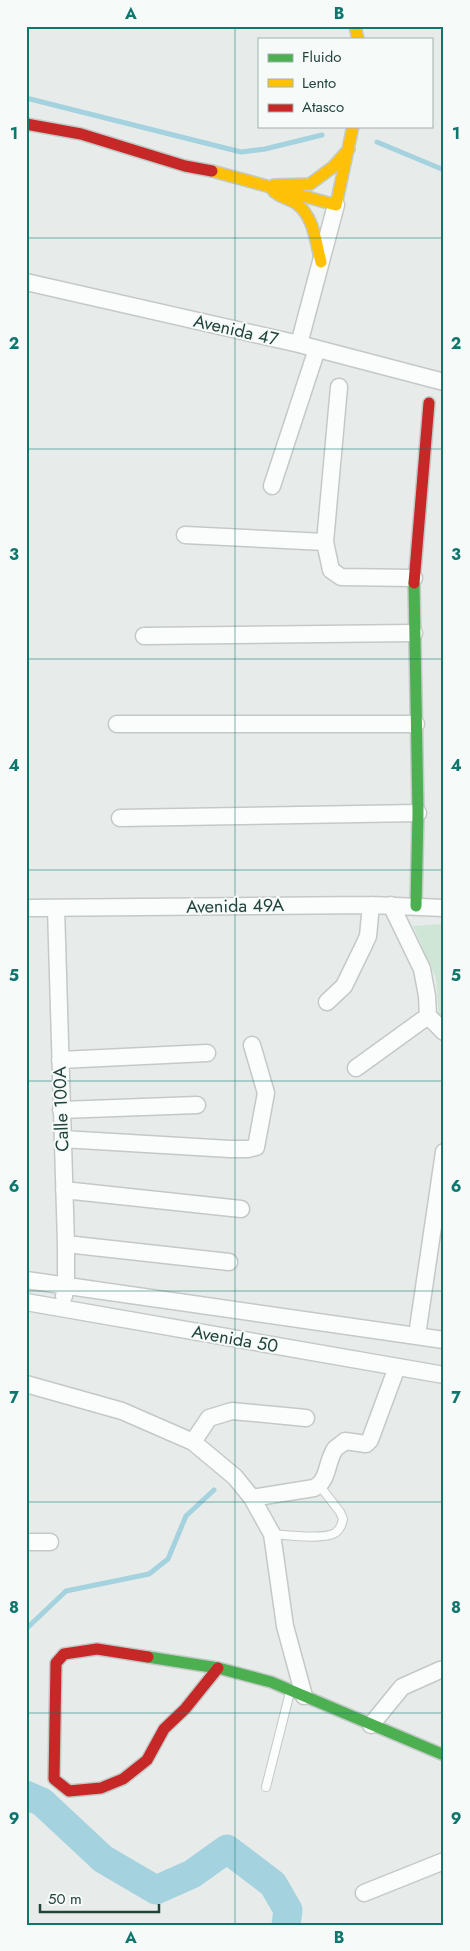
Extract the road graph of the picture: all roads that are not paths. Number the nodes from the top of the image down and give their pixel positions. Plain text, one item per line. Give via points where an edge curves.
1 (26, 124) edge
2 (353, 128) edge
3 (350, 148) junction
4 (271, 188) junction
5 (336, 205) junction
6 (321, 262) junction
7 (26, 282) edge
8 (299, 344) junction
9 (317, 349) junction
10 (444, 382) edge
11 (339, 387) dead end
12 (429, 403) dead end
13 (272, 486) dead end
14 (185, 535) dead end
15 (325, 542) junction
16 (414, 578) junction
17 (414, 633) junction
18 (144, 636) dead end
19 (116, 724) dead end
20 (416, 724) junction
21 (418, 813) junction
22 (120, 818) dead end
23 (371, 905) junction
24 (391, 906) junction
25 (416, 906) junction
26 (26, 908) edge
27 (56, 908) junction
28 (444, 908) edge
29 (327, 1002) dead end
30 (428, 1016) junction
31 (444, 1032) edge
32 (252, 1046) dead end
33 (207, 1053) dead end
34 (60, 1060) junction
35 (356, 1068) dead end
36 (197, 1105) dead end
37 (61, 1110) junction
38 (63, 1138) junction
39 (444, 1152) edge
40 (64, 1190) junction
41 (241, 1209) dead end
42 (66, 1244) junction
43 (229, 1262) dead end
44 (26, 1280) edge
45 (66, 1287) junction
46 (26, 1302) edge
47 (61, 1308) junction
48 (418, 1335) junction
49 (444, 1340) edge
50 (397, 1367) junction
51 (444, 1374) edge
52 (26, 1384) edge
53 (306, 1418) dead end
54 (193, 1442) junction
55 (320, 1485) junction
56 (252, 1498) junction
57 (272, 1534) junction
58 (26, 1542) edge
59 (50, 1542) dead end
60 (218, 1668) junction
61 (444, 1670) edge
62 (297, 1693) junction
63 (371, 1725) junction
64 (444, 1755) edge
65 (266, 1787) dead end
66 (444, 1861) edge
67 (364, 1893) dead end

1 - 4 street via 81,134
2 - 3 street
3 - 4 street via 333,167 310,184 274,185
3 - 5 street
4 - 5 street
4 - 6 street via 298,205 309,219
5 - 6 street
6 - 8 street
7 - 8 street, Avenida 47
8 - 9 street, Avenida 47
9 - 10 street, Avenida 47
9 - 13 street
11 - 15 street
12 - 16 street
14 - 15 street
15 - 16 street via 331,570 340,577
16 - 17 street
17 - 18 street
17 - 20 street
19 - 20 street
20 - 21 street
21 - 22 street
21 - 25 street
23 - 24 street, Avenida 49A
23 - 27 street, Avenida 49A
23 - 29 street via 364,945 344,986
24 - 25 street, Avenida 49A
24 - 30 street via 422,969
25 - 28 street, Avenida 49A
26 - 27 street, Avenida 49A
27 - 34 street, Calle 100A
30 - 31 street
30 - 35 street
32 - 38 street via 266,1093 256,1147 230,1149
33 - 34 street
34 - 37 street, Calle 100A
36 - 37 street
37 - 38 street, Calle 100A
38 - 40 street, Calle 100A
39 - 48 street
40 - 41 street
40 - 42 street, Calle 100A
42 - 43 street
42 - 45 street, Calle 100A
44 - 45 street, Avenida 50
45 - 47 street, Calle 100A
45 - 48 street, Avenida 50
46 - 47 street, Avenida 50
47 - 50 street, Avenida 50
48 - 49 street, Avenida 50
50 - 51 street, Avenida 50
50 - 55 street via 370,1440 366,1444 345,1441 340,1444
52 - 54 street via 122,1411
53 - 54 street via 232,1411 209,1418
54 - 56 street via 234,1477
55 - 56 street
55 - 57 lane via 340,1512 343,1519 341,1527 335,1533 319,1536
56 - 57 street
57 - 62 street
58 - 59 street
60 - 60 street via 97,1649 64,1654 56,1662 54,1779 69,1791 101,1788 123,1779 147,1760 164,1729
60 - 62 street via 271,1682
61 - 63 street via 402,1687
62 - 63 street
62 - 65 lane
63 - 64 street
66 - 67 street

